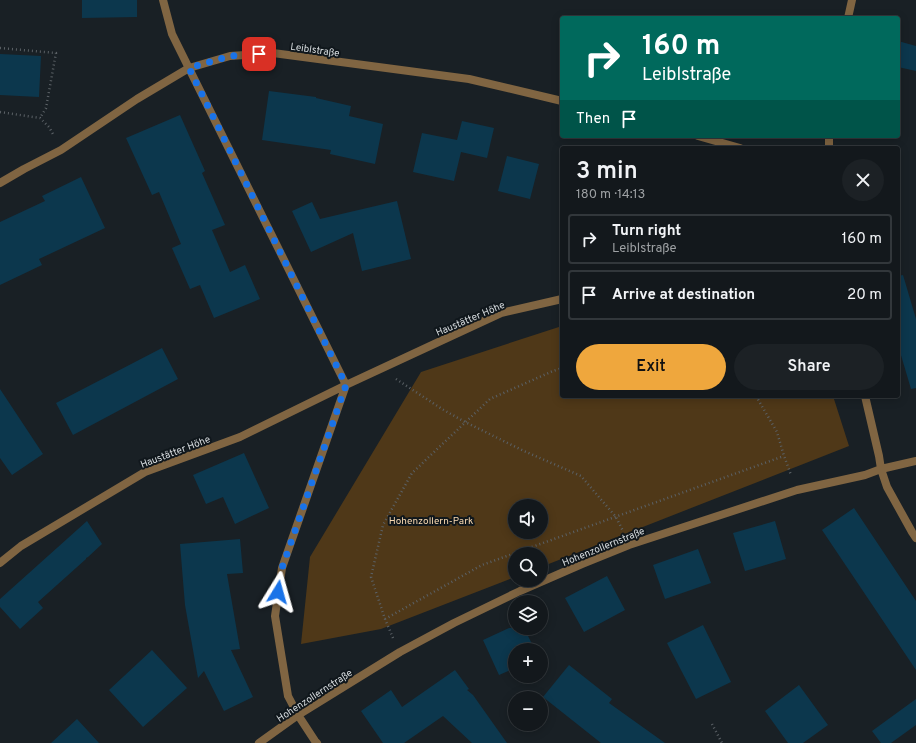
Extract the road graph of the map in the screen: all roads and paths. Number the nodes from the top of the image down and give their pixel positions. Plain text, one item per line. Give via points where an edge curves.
1 (164, 0) edge
2 (852, 0) edge
3 (848, 16) edge
4 (0, 48) edge
5 (189, 68) junction
6 (560, 101) edge
7 (0, 112) edge
8 (40, 118) junction
9 (705, 138) edge
10 (733, 146) edge
11 (61, 150) junction
12 (0, 184) edge
13 (560, 299) edge
14 (382, 369) junction
15 (560, 369) edge
16 (346, 385) junction
17 (757, 398) edge
18 (865, 398) edge
19 (465, 422) junction
20 (784, 456) junction
21 (916, 461) edge
22 (881, 469) junction
23 (797, 490) junction
24 (616, 516) junction
25 (916, 538) edge
26 (629, 544) junction
27 (0, 563) edge
28 (385, 619) junction
29 (400, 652) junction
30 (298, 715) junction
31 (712, 724) dead end
32 (259, 743) edge
33 (317, 743) edge
34 (722, 743) edge

1 - 5 street via 172,34
2 - 3 street
4 - 8 path via 56,53 46,108
5 - 6 street, Leiblstraße via 230,56 273,53 469,79
5 - 11 street, Leiblstraße
5 - 16 street
7 - 8 path
8 - 11 path via 49,127
9 - 10 street
11 - 12 street, Leiblstraße
13 - 14 street, Haustätter Höhe via 501,313
14 - 16 street, Haustätter Höhe
14 - 19 path
15 - 19 path via 490,399
16 - 27 street, Haustätter Höhe via 240,437 145,472 21,546
16 - 30 street via 282,568 275,616 288,696
17 - 20 path via 777,432
18 - 22 street
19 - 24 path via 581,476
19 - 28 path via 412,473 383,524 371,577
20 - 23 path
20 - 24 path
21 - 22 street, Hohenzollernstraße
22 - 23 street, Hohenzollernstraße
22 - 25 street via 887,487
23 - 26 street, Hohenzollernstraße
24 - 26 path
24 - 28 path via 482,565
26 - 29 street, Hohenzollernstraße via 500,601
28 - 29 path
29 - 30 street, Hohenzollernstraße
30 - 32 street, Hohenzollernstraße
30 - 33 street
31 - 34 path

